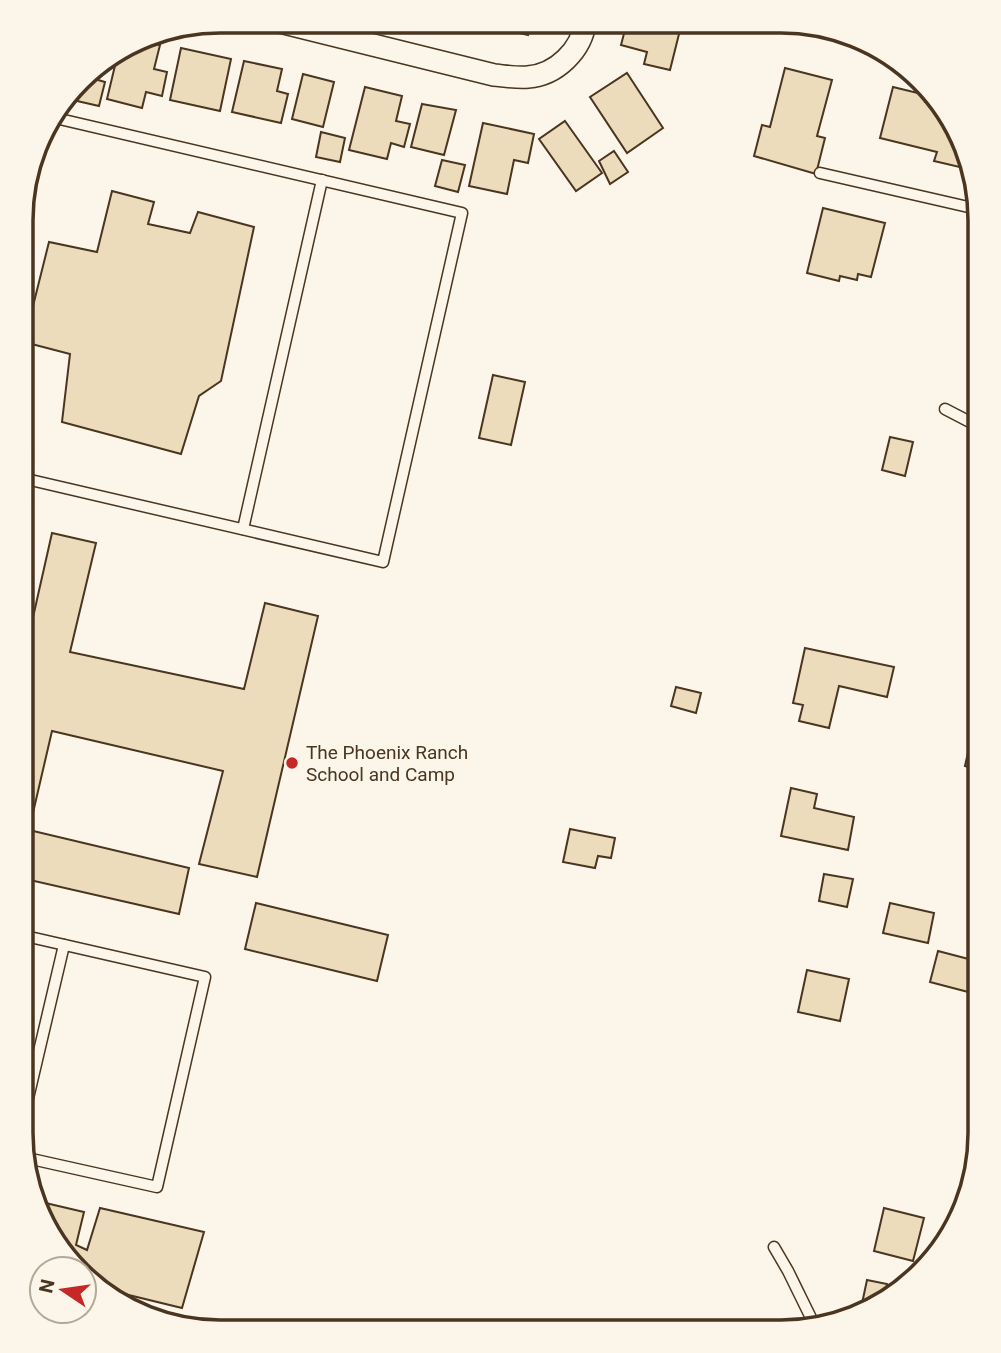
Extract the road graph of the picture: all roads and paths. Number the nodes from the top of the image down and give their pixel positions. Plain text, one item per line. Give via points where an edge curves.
1 (324, 33) edge
2 (582, 33) edge
3 (63, 120) edge
4 (820, 173) dead end
5 (322, 180) junction
6 (967, 207) edge
7 (945, 409) dead end
8 (968, 421) edge
9 (33, 481) edge
10 (243, 529) junction
11 (33, 938) edge
12 (64, 944) junction
13 (33, 1077) edge
14 (36, 1160) edge
15 (774, 1247) dead end
16 (811, 1317) edge

1 - 2 street via 494,75 529,77 565,61
3 - 5 lane
4 - 6 lane
5 - 10 lane
5 - 10 lane via 462,213 383,562
7 - 8 lane
9 - 10 lane
11 - 12 lane
12 - 13 lane
12 - 14 lane via 205,977 157,1187
15 - 16 lane

